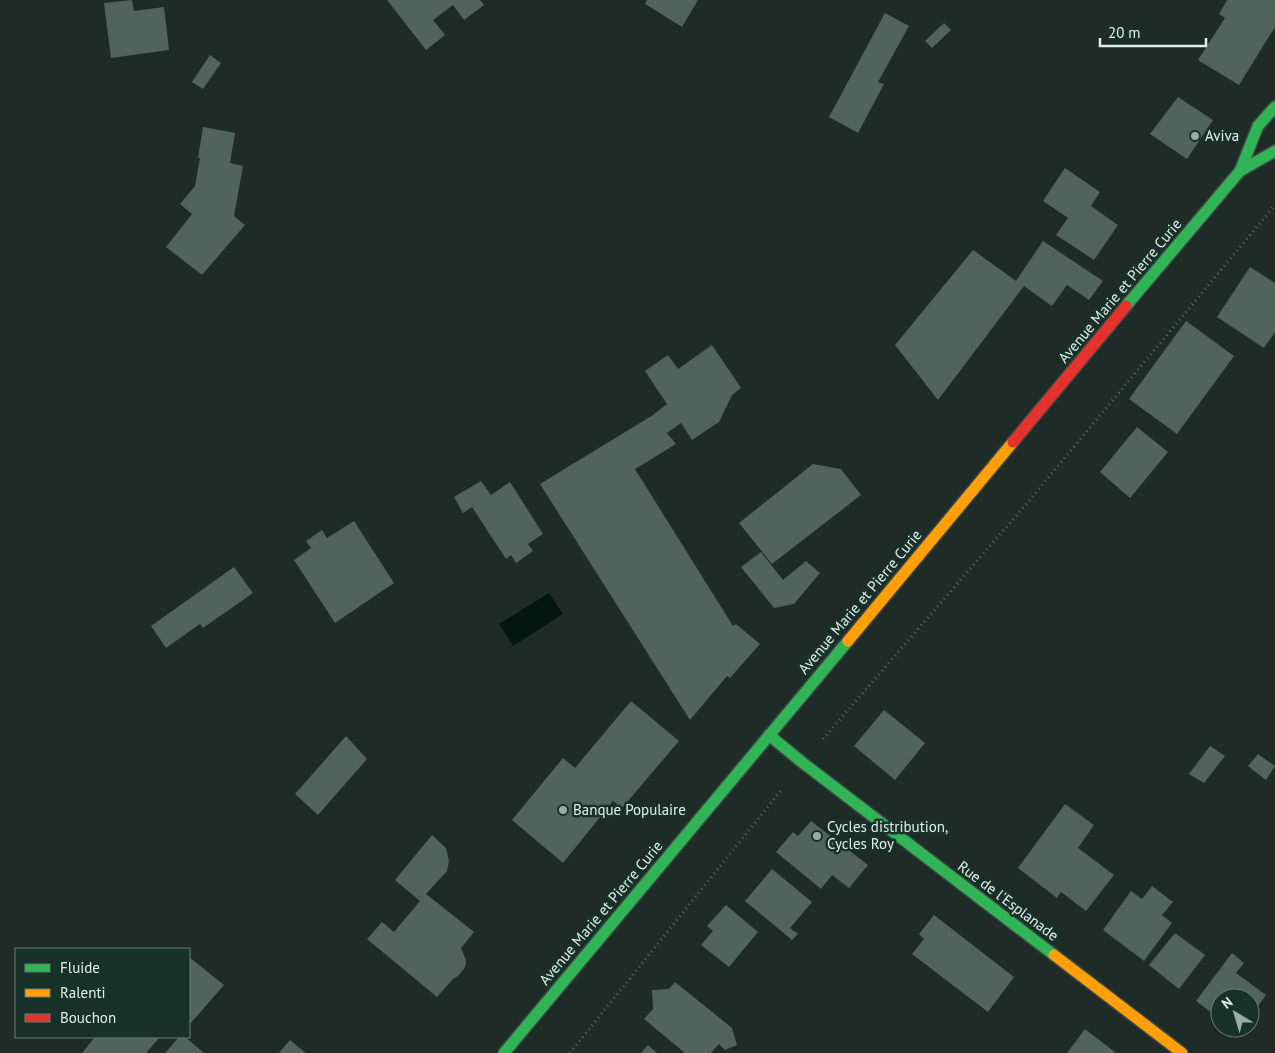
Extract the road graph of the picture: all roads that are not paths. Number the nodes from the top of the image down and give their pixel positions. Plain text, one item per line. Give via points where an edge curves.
1 (1275, 107) edge
2 (1275, 152) edge
3 (1240, 171) junction
4 (769, 735) junction
5 (504, 1053) edge
6 (1182, 1053) edge

1 - 3 main road, Avenue Marie et Pierre Curie via 1258,126
2 - 3 main road, Avenue Marie et Pierre Curie
3 - 4 main road, Avenue Marie et Pierre Curie
4 - 5 main road, Avenue Marie et Pierre Curie
4 - 6 main road, Rue de l'Esplanade

